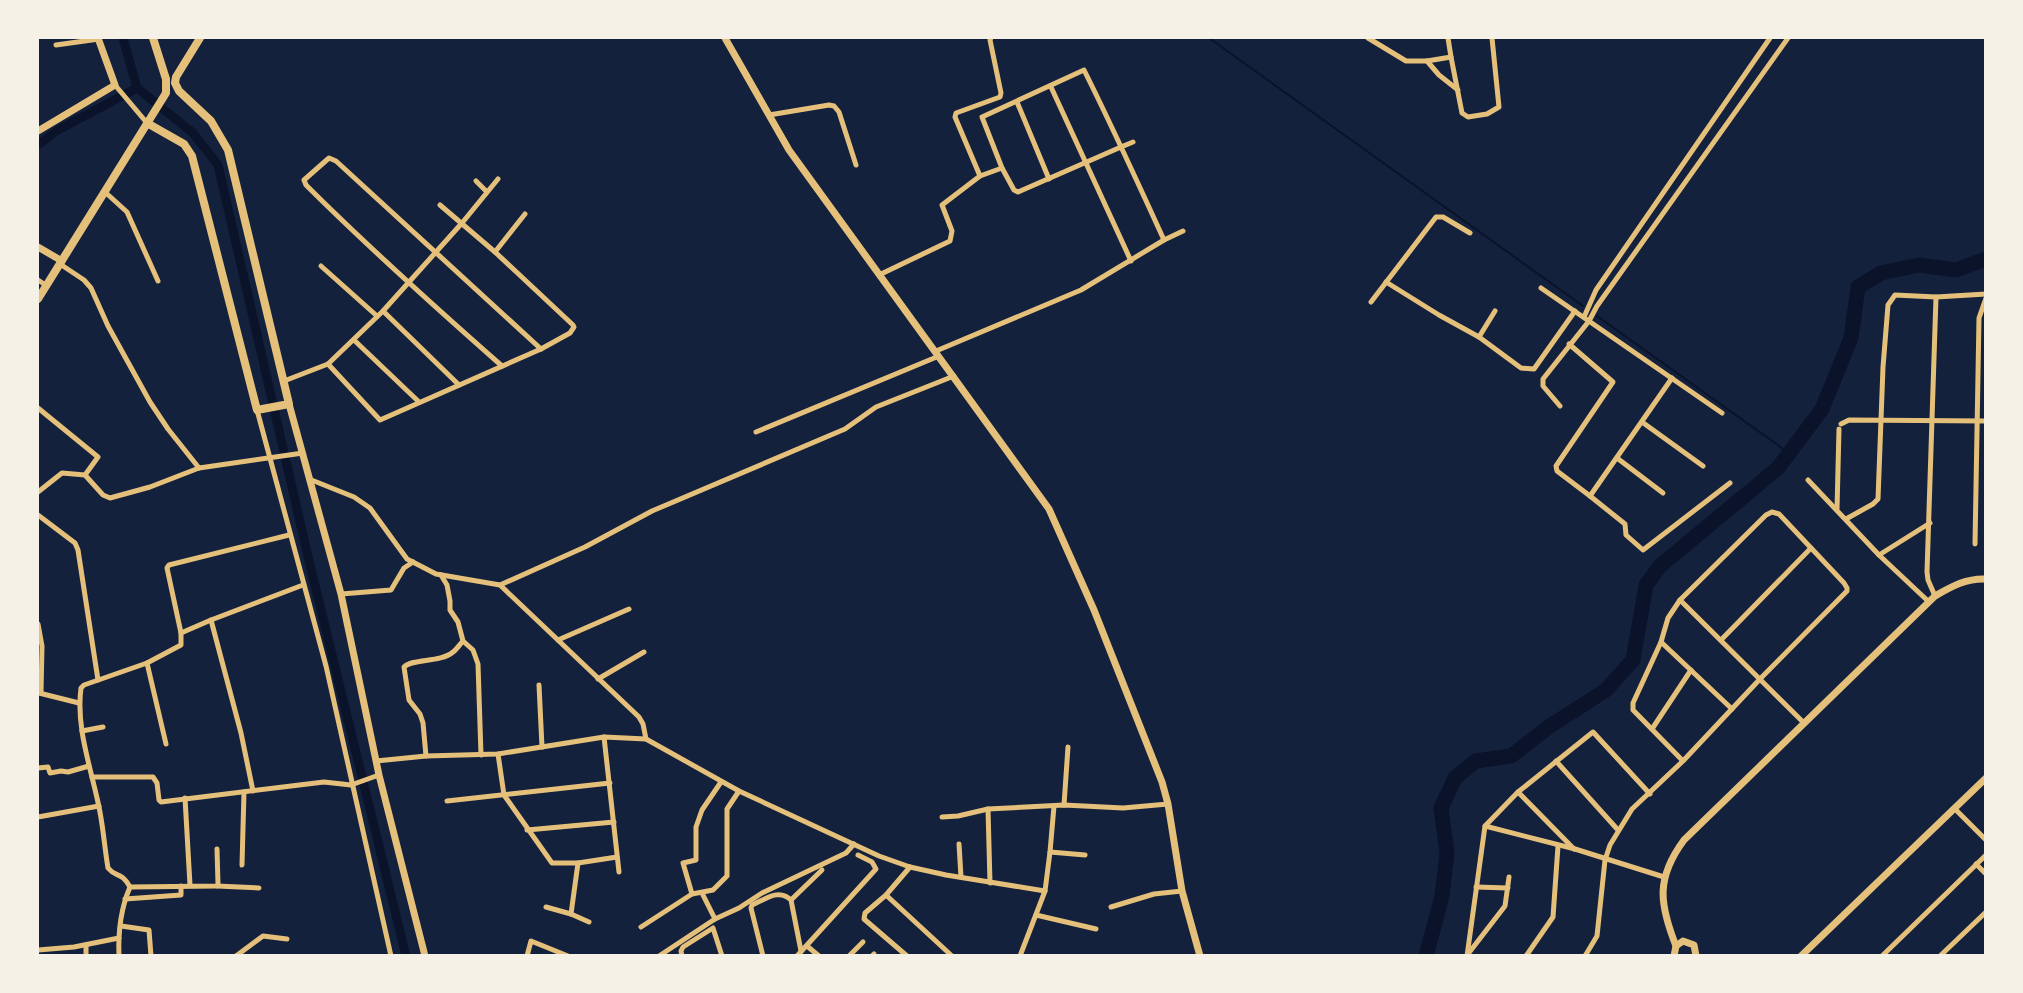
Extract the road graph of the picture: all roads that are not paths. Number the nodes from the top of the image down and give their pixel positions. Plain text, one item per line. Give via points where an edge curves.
1 (98, 38) edge
2 (153, 38) edge
3 (200, 38) edge
4 (725, 38) edge
5 (991, 38) edge
6 (1368, 38) edge
7 (1382, 38) edge
8 (1448, 38) edge
9 (1492, 38) edge
10 (1770, 38) edge
11 (1788, 38) edge
12 (56, 45) dead end
13 (1383, 45) junction
14 (1451, 57) junction
15 (1427, 61) junction
16 (115, 85) junction
17 (1051, 87) junction
18 (1458, 90) junction
19 (1017, 102) junction
20 (769, 115) junction
21 (146, 119) junction
22 (38, 131) edge
23 (1133, 142) dead end
24 (1120, 147) junction
25 (1085, 163) junction
26 (856, 165) dead end
27 (1002, 168) junction
28 (980, 176) junction
29 (498, 179) dead end
30 (1049, 179) junction
31 (476, 181) dead end
32 (105, 192) junction
33 (487, 192) junction
34 (440, 205) dead end
35 (525, 214) dead end
36 (462, 223) junction
37 (1183, 231) dead end
38 (1470, 233) dead end
39 (1164, 240) junction
40 (38, 247) edge
41 (434, 252) junction
42 (495, 252) junction
43 (1131, 261) junction
44 (61, 263) junction
45 (321, 266) dead end
46 (879, 275) junction
47 (38, 280) edge
48 (158, 281) dead end
49 (408, 282) junction
50 (1386, 282) junction
51 (47, 286) junction
52 (1541, 288) dead end
53 (1986, 296) edge
54 (1936, 297) junction
55 (38, 299) edge
56 (1371, 302) dead end
57 (1984, 307) edge
58 (383, 311) junction
59 (1575, 311) junction
60 (1496, 312) dead end
61 (377, 316) junction
62 (1587, 319) junction
63 (1479, 337) junction
64 (354, 340) junction
65 (1569, 344) junction
66 (541, 350) junction
67 (937, 353) junction
68 (328, 364) junction
69 (502, 366) junction
70 (954, 376) junction
71 (1672, 378) junction
72 (284, 381) junction
73 (459, 385) junction
74 (419, 402) junction
75 (285, 404) junction
76 (1560, 406) dead end
77 (38, 408) edge
78 (260, 410) junction
79 (1722, 413) dead end
80 (1882, 420) junction
81 (1931, 420) junction
82 (1978, 421) junction
83 (1986, 421) edge
84 (1642, 422) junction
85 (756, 432) dead end
86 (303, 453) junction
87 (272, 457) junction
88 (1617, 458) junction
89 (1703, 465) dead end
90 (199, 468) junction
91 (85, 475) junction
92 (309, 479) junction
93 (1808, 480) dead end
94 (1730, 483) dead end
95 (38, 492) edge
96 (1663, 493) dead end
97 (1590, 496) junction
98 (1837, 509) junction
99 (38, 514) edge
100 (1846, 519) junction
101 (1930, 523) junction
102 (289, 535) junction
103 (1975, 544) dead end
104 (1811, 548) junction
105 (1879, 555) junction
106 (413, 562) junction
107 (441, 575) junction
108 (1986, 579) edge
109 (303, 585) junction
110 (500, 585) junction
111 (341, 594) junction
112 (1935, 596) junction
113 (1680, 600) junction
114 (1929, 602) junction
115 (629, 609) dead end
116 (211, 620) junction
117 (38, 624) edge
118 (181, 633) junction
119 (558, 640) junction
120 (1721, 640) junction
121 (463, 641) junction
122 (1661, 642) junction
123 (644, 652) dead end
124 (147, 663) junction
125 (1691, 670) junction
126 (598, 679) junction
127 (1760, 679) junction
128 (98, 680) junction
129 (539, 685) dead end
130 (39, 693) edge
131 (79, 703) junction
132 (1732, 709) junction
133 (1804, 723) junction
134 (103, 727) dead end
135 (1652, 729) junction
136 (82, 731) junction
137 (604, 737) junction
138 (646, 739) junction
139 (166, 744) dead end
140 (542, 747) junction
141 (1068, 747) dead end
142 (498, 754) junction
143 (481, 755) junction
144 (426, 756) junction
145 (376, 761) junction
146 (1556, 761) junction
147 (1683, 761) junction
148 (89, 766) junction
149 (38, 768) edge
150 (378, 775) junction
151 (92, 777) junction
152 (1986, 778) edge
153 (721, 782) junction
154 (610, 783) junction
155 (353, 784) junction
156 (253, 791) junction
157 (739, 791) junction
158 (244, 792) junction
159 (1518, 792) junction
160 (1650, 794) junction
161 (504, 795) junction
162 (185, 798) junction
163 (447, 801) dead end
164 (1168, 804) junction
165 (1064, 805) junction
166 (99, 806) junction
167 (1054, 806) junction
168 (1954, 808) junction
169 (988, 809) junction
170 (38, 817) edge
171 (942, 817) dead end
172 (614, 822) junction
173 (1485, 826) junction
174 (527, 830) junction
175 (1618, 830) junction
176 (1986, 840) edge
177 (854, 844) junction
178 (958, 844) dead end
179 (1558, 846) junction
180 (217, 849) dead end
181 (1575, 849) junction
182 (1050, 852) junction
183 (858, 855) dead end
184 (1085, 855) dead end
185 (1986, 855) edge
186 (617, 857) junction
187 (1605, 860) junction
188 (578, 863) junction
189 (1976, 864) junction
190 (242, 865) dead end
191 (910, 867) junction
192 (822, 870) dead end
193 (620, 872) dead end
194 (1986, 874) edge
195 (961, 877) junction
196 (1509, 877) dead end
197 (1664, 877) junction
198 (990, 883) junction
199 (190, 885) junction
200 (181, 886) junction
201 (217, 886) junction
202 (130, 887) junction
203 (1476, 887) junction
204 (259, 888) dead end
205 (1508, 888) junction
206 (1045, 891) junction
207 (1182, 891) junction
208 (702, 893) junction
209 (692, 894) junction
210 (886, 895) junction
211 (125, 899) junction
212 (791, 900) junction
213 (546, 907) dead end
214 (1111, 907) dead end
215 (1986, 912) edge
216 (571, 914) junction
217 (1036, 915) junction
218 (715, 919) junction
219 (589, 922) dead end
220 (121, 926) junction
221 (641, 927) dead end
222 (1096, 929) dead end
223 (119, 938) junction
224 (287, 939) dead end
225 (863, 942) dead end
226 (86, 945) junction
227 (807, 946) junction
228 (1676, 946) junction
229 (38, 950) edge
230 (799, 953) edge
231 (1674, 955) edge
232 (86, 956) edge
233 (119, 956) edge
234 (151, 956) edge
235 (236, 956) edge
236 (391, 956) edge
237 (425, 956) edge
238 (527, 956) edge
239 (568, 956) edge
240 (658, 956) edge
241 (682, 956) edge
242 (723, 956) edge
243 (764, 956) edge
244 (819, 956) edge
245 (849, 956) edge
246 (907, 956) edge
247 (952, 956) edge
248 (1020, 956) edge
249 (1200, 956) edge
250 (1526, 956) edge
251 (1585, 956) edge
252 (1696, 956) edge
253 (1801, 956) edge
254 (1882, 956) edge
255 (1940, 956) edge

1 - 12 street
1 - 16 street
2 - 21 main road via 166,79 166,93
3 - 72 main road via 175,83 178,91 211,121 228,150
4 - 20 street
5 - 28 street via 1000,98 956,113 955,117
6 - 13 street
7 - 13 street
8 - 14 street
9 - 18 street via 1499,107 1468,117 1462,113
10 - 62 street via 1596,290
11 - 62 street
13 - 15 street via 1406,61
14 - 15 street
14 - 18 street
15 - 18 street
16 - 21 street
16 - 22 street
17 - 19 street
17 - 24 street via 1084,70
17 - 25 street
19 - 27 street via 982,117
19 - 30 street
20 - 26 street via 834,106 840,112
20 - 46 street via 789,150
21 - 32 main road
21 - 78 main road via 184,144 192,156
23 - 24 street
24 - 25 street
24 - 39 street
25 - 30 street
25 - 43 street
27 - 28 street
27 - 30 street via 1018,192
28 - 46 street via 942,205 952,231 950,241
29 - 33 street
31 - 33 street
32 - 44 main road
32 - 48 street via 127,212
33 - 36 street
34 - 36 street
35 - 42 street
36 - 41 street
36 - 42 street
37 - 39 street
38 - 50 street via 1436,217
39 - 43 street
40 - 44 street
41 - 49 street
41 - 49 street via 336,161 329,158 304,180
41 - 66 street
42 - 66 street via 574,327
43 - 67 street via 1081,290
44 - 51 main road
44 - 90 street via 91,288 150,402
45 - 61 street
46 - 67 street
47 - 51 street
49 - 58 street
49 - 69 street
50 - 56 street
50 - 63 street
51 - 55 main road
52 - 59 street
53 - 54 street
53 - 57 street
54 - 80 street via 1895,295 1888,305
54 - 81 street
57 - 82 street via 1979,318
58 - 61 street
58 - 73 street
59 - 62 street
59 - 63 street via 1534,369 1521,368
60 - 63 street
61 - 64 street
62 - 65 street
62 - 71 street
64 - 68 street
64 - 74 street
65 - 76 street via 1542,379 1543,386
65 - 97 street via 1613,382 1556,466 1557,471
66 - 69 street
67 - 70 street
67 - 85 street
68 - 72 street
68 - 74 street via 378,420
69 - 73 street
70 - 110 street via 876,407 844,429 652,511 585,547
70 - 164 street via 1049,508
71 - 79 street
71 - 84 street
72 - 75 main road
73 - 74 street
75 - 78 main road
75 - 86 street
77 - 91 street via 98,457
78 - 87 street
80 - 81 street
80 - 98 street via 1849,420 1840,427
80 - 100 street via 1878,499
81 - 82 street
81 - 101 street
82 - 83 street
82 - 103 street
84 - 88 street
84 - 89 street
86 - 87 street
86 - 92 street
87 - 90 street
87 - 102 street
88 - 96 street
88 - 97 street
90 - 91 street via 110,498
91 - 95 street via 62,473
92 - 106 street via 354,497 370,508
92 - 111 street
93 - 98 street
94 - 97 street via 1642,550 1626,535 1625,524
98 - 100 street
99 - 128 street via 75,543 78,550
100 - 105 street
101 - 105 street
101 - 112 street via 1928,580
102 - 109 street
102 - 118 street via 169,565
104 - 113 street via 1779,514 1772,512
104 - 120 street
104 - 127 street via 1847,591
105 - 114 street
106 - 107 street
106 - 111 street via 404,568 392,590
107 - 110 street
107 - 121 street
108 - 112 street via 1959,583
109 - 116 street
109 - 155 street
110 - 119 street
111 - 145 street
112 - 114 street
113 - 120 street
113 - 122 street via 1668,618
114 - 133 street
115 - 119 street
116 - 118 street
116 - 156 street
117 - 130 street via 42,656
118 - 124 street via 179,646
119 - 126 street
120 - 127 street
121 - 143 street via 473,650 478,664
121 - 144 street via 453,652 404,667 409,700 423,723
122 - 125 street
122 - 135 street via 1633,710
123 - 126 street
124 - 128 street
124 - 139 street
125 - 132 street
125 - 135 street
126 - 138 street via 639,717
127 - 132 street
127 - 133 street
128 - 131 street via 82,687
129 - 140 street
130 - 131 street
131 - 136 street
132 - 147 street
133 - 197 street via 1684,840
134 - 136 street
135 - 147 street
136 - 148 street
137 - 138 street
137 - 140 street
137 - 154 street
138 - 153 street
140 - 142 street
141 - 165 street
142 - 143 street
142 - 161 street
143 - 144 street
144 - 145 street
145 - 150 street
146 - 159 street
146 - 160 street via 1593,732
146 - 175 street
147 - 160 street
148 - 149 street via 50,774 48,767
148 - 151 street
150 - 155 street
150 - 237 street
151 - 162 street via 153,777 158,783 159,801
151 - 166 street
152 - 168 street
153 - 157 street
153 - 209 street via 704,804 699,818 696,859 683,862
154 - 161 street
154 - 172 street
155 - 156 street via 324,782
155 - 236 street
156 - 158 street
157 - 177 street
157 - 208 street via 727,809 728,876 713,890
158 - 162 street
158 - 190 street
159 - 173 street
159 - 181 street
160 - 175 street via 1632,809
161 - 163 street
161 - 174 street
162 - 199 street
164 - 165 street via 1123,808
164 - 207 street
165 - 167 street
166 - 170 street
166 - 202 street via 108,868 123,876
167 - 169 street
167 - 182 street
168 - 176 street
168 - 253 street
169 - 171 street
169 - 198 street
172 - 174 street
172 - 186 street
173 - 179 street
173 - 203 street
174 - 188 street via 552,862
175 - 187 street
177 - 191 street
177 - 218 street via 846,853
178 - 195 street
179 - 181 street
179 - 250 street via 1553,917
180 - 201 street
181 - 187 street
182 - 184 street
182 - 206 street
183 - 227 street via 872,862 876,869
185 - 189 street
186 - 188 street
186 - 193 street
187 - 197 street
187 - 251 street via 1597,936
188 - 216 street
189 - 194 street
189 - 254 street
191 - 195 street
191 - 210 street
192 - 212 street
195 - 198 street
196 - 205 street
197 - 228 street via 1666,922
198 - 206 street
199 - 200 street
199 - 201 street
200 - 202 street
200 - 211 street via 181,895
201 - 204 street
202 - 211 street
203 - 205 street
203 - 205 street via 1467,956 1505,906
206 - 217 street
207 - 214 street via 1154,894
207 - 249 street
208 - 209 street
208 - 218 street
209 - 221 street
210 - 246 street via 865,913 864,919
210 - 247 street
211 - 220 street
212 - 230 street
212 - 243 street via 780,894 752,905
213 - 216 street
215 - 255 street
216 - 219 street
217 - 222 street
217 - 248 street
218 - 240 street
220 - 223 street
220 - 234 street via 149,930
223 - 226 street
223 - 233 street
224 - 235 street via 263,936
225 - 245 street
226 - 229 street
226 - 232 street
227 - 230 street
227 - 244 street
228 - 231 street
228 - 252 street via 1690,942
238 - 239 street via 531,941
241 - 242 street via 681,948 713,928

